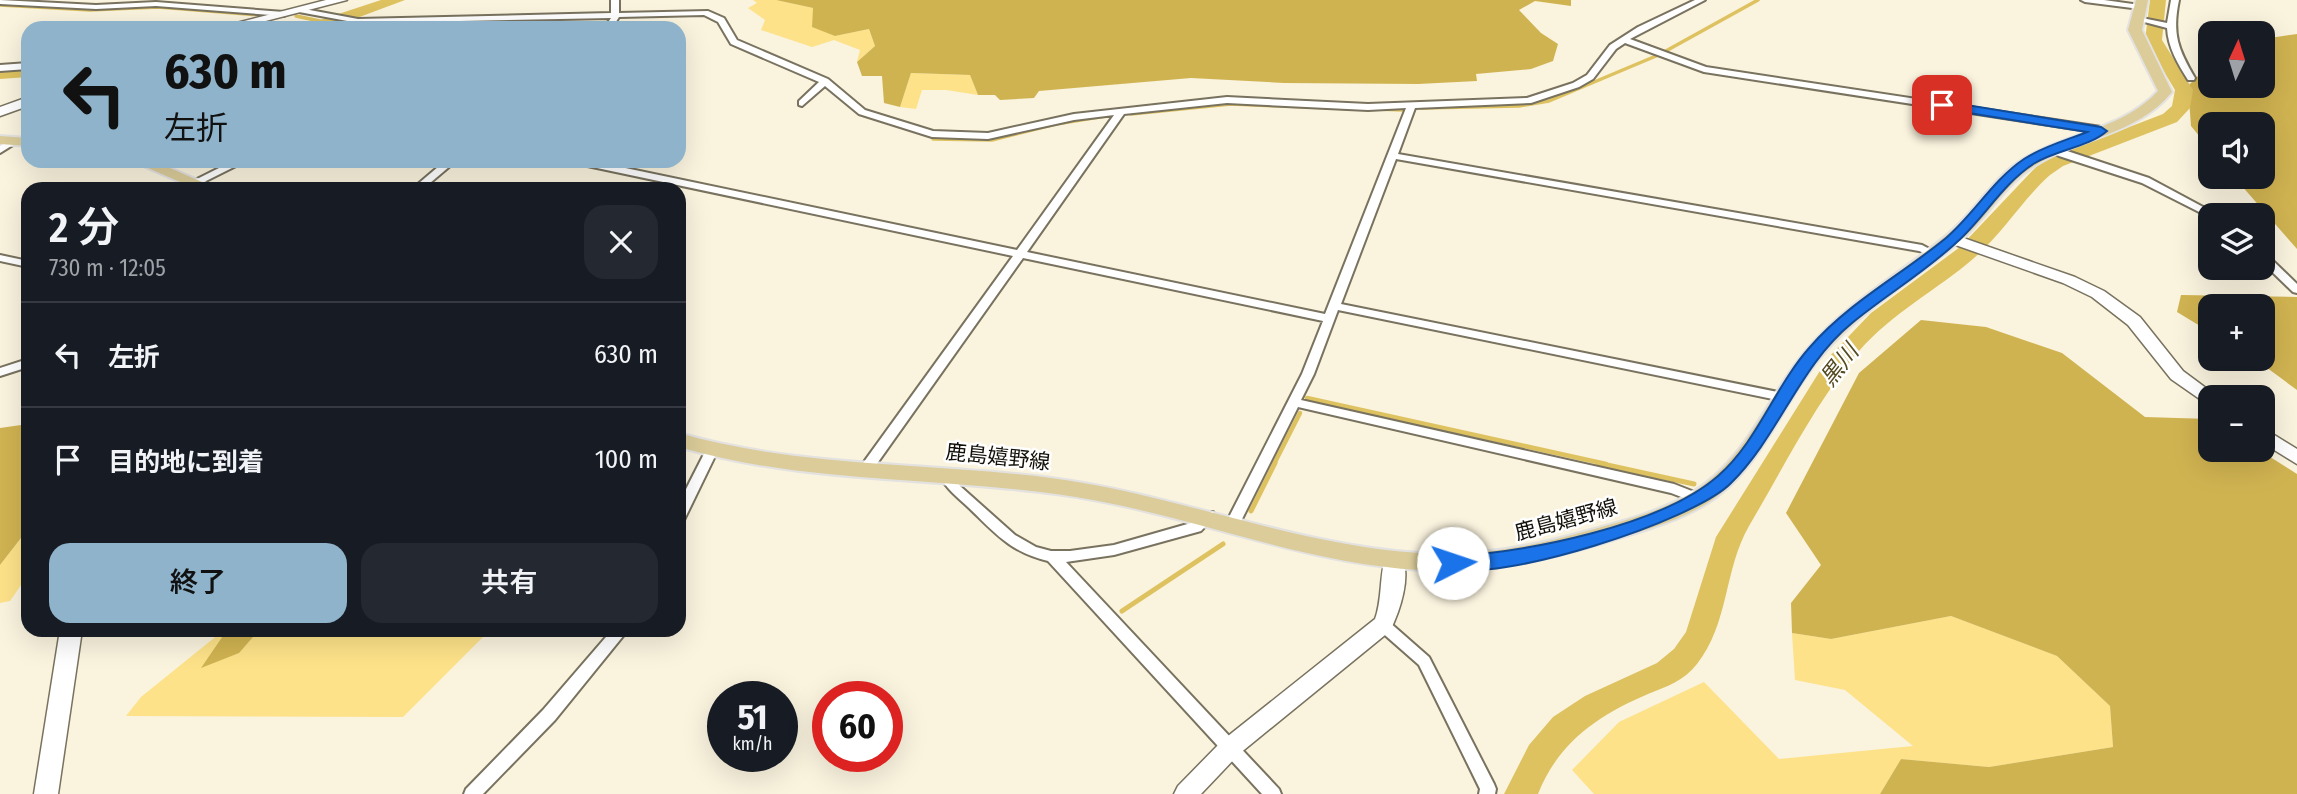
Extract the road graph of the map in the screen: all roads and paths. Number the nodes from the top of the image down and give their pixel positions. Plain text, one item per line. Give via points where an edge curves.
1 (341, 0) edge
2 (615, 0) edge
3 (1701, 0) edge
4 (2085, 0) edge
5 (2175, 0) edge
6 (0, 2) edge
7 (299, 10) junction
8 (614, 12) junction
9 (2141, 12) edge
10 (284, 14) junction
11 (448, 18) junction
12 (345, 20) joint
13 (254, 21) edge
14 (444, 21) edge
15 (613, 21) edge
16 (2165, 26) junction
17 (1624, 40) junction
18 (21, 66) edge
19 (0, 68) edge
20 (2191, 78) dead end
21 (825, 81) junction
22 (802, 103) dead end
23 (21, 104) edge
24 (1412, 105) junction
25 (1122, 111) junction
26 (0, 113) edge
27 (2101, 131) junction
28 (2052, 149) junction
29 (1395, 156) junction
30 (2082, 163) joint
31 (158, 168) edge
32 (230, 168) edge
33 (442, 168) edge
34 (611, 168) edge
35 (195, 182) edge
36 (208, 182) edge
37 (426, 182) edge
38 (677, 182) edge
39 (686, 184) edge
40 (2198, 206) edge
41 (1952, 239) junction
42 (1932, 253) junction
43 (1021, 255) junction
44 (0, 258) edge
45 (21, 262) edge
46 (2275, 269) edge
47 (2297, 290) edge
48 (1335, 306) junction
49 (1330, 319) junction
50 (21, 365) edge
51 (0, 372) edge
52 (2198, 390) edge
53 (1783, 397) junction
54 (1294, 402) junction
55 (686, 442) edge
56 (2275, 442) edge
57 (712, 450) junction
58 (2297, 458) edge
59 (866, 469) junction
60 (945, 474) junction
61 (1697, 498) junction
62 (686, 502) edge
63 (1209, 516) junction
64 (1233, 523) junction
65 (1053, 557) junction
66 (1394, 560) junction
67 (1383, 625) junction
68 (70, 637) edge
69 (615, 637) edge
70 (1231, 747) junction
71 (46, 794) edge
72 (472, 794) edge
73 (1186, 794) edge
74 (1273, 794) edge
75 (1487, 794) edge

1 - 7 street
2 - 8 street
3 - 17 street
4 - 9 street
5 - 16 street
6 - 10 street via 96,7 170,4
7 - 10 street
7 - 12 street
8 - 11 street
8 - 15 street
8 - 21 street via 711,14 721,20 734,42
9 - 16 street
9 - 27 main road, 鹿島嬉野線 via 2135,30 2165,92 2148,111
10 - 13 street
11 - 12 street
11 - 14 street
16 - 20 street
17 - 24 street via 1590,77 1547,97
17 - 27 street via 1704,69
18 - 19 street
21 - 22 street
21 - 25 street via 862,112 932,134 988,136
23 - 26 street
24 - 25 street via 1354,107 1227,100
24 - 29 street
25 - 43 street
27 - 28 main road, 鹿島嬉野線
28 - 30 street
28 - 41 main road, 鹿島嬉野線 via 2014,173
29 - 42 street
29 - 48 street
30 - 40 street via 2136,177
31 - 35 main road
32 - 36 street
33 - 37 street
34 - 38 street
39 - 43 street
41 - 42 main road, 鹿島嬉野線
41 - 52 street via 2068,280 2118,306 2177,375
42 - 53 main road, 鹿島嬉野線 via 1844,321 1814,351
43 - 49 street
43 - 59 street
44 - 45 street
46 - 47 street
48 - 49 street
48 - 53 street
49 - 54 street
50 - 51 street
53 - 61 main road, 鹿島嬉野線 via 1749,452 1724,481
54 - 61 street
54 - 64 street
55 - 57 main road, 鹿島嬉野線
56 - 58 street
57 - 59 main road, 鹿島嬉野線
57 - 62 street
59 - 60 main road, 鹿島嬉野線
60 - 63 main road, 鹿島嬉野線 via 1075,489
60 - 65 street via 951,488 995,527 1032,552
61 - 66 main road, 鹿島嬉野線 via 1667,514 1554,550 1466,563
63 - 64 main road, 鹿島嬉野線
63 - 65 street via 1196,527 1087,555
64 - 66 main road, 鹿島嬉野線 via 1340,552
65 - 70 street
66 - 67 street via 1390,612
67 - 70 street
67 - 75 street via 1424,661
68 - 71 street
69 - 72 street via 550,715
70 - 73 street
70 - 74 street

